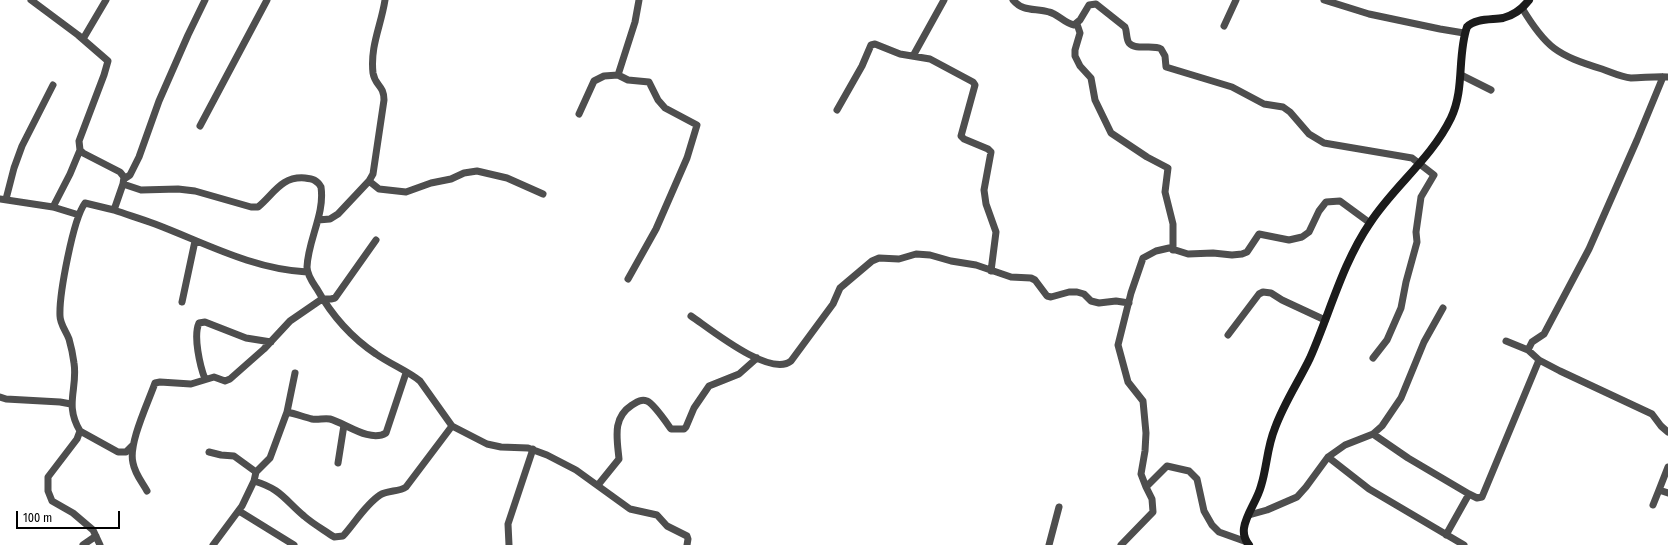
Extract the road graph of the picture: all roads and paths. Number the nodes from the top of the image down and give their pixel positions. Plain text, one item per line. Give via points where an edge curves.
1 (30, 0) edge
2 (106, 0) edge
3 (205, 0) edge
4 (267, 0) edge
5 (385, 0) edge
6 (639, 0) edge
7 (944, 0) edge
8 (1013, 0) edge
9 (1236, 0) edge
10 (1324, 0) edge
11 (1529, 0) edge
12 (1336, 2) edge
13 (1522, 8) junction
14 (1077, 24) junction
15 (1224, 26) dead end
16 (1464, 33) junction
17 (83, 39) junction
18 (913, 56) junction
19 (618, 75) junction
20 (1461, 75) junction
21 (1665, 77) edge
22 (53, 85) dead end
23 (1491, 90) dead end
24 (837, 110) dead end
25 (579, 114) dead end
26 (200, 126) dead end
27 (80, 150) junction
28 (1420, 163) junction
29 (124, 181) junction
30 (369, 181) junction
31 (543, 194) dead end
32 (3, 199) edge
33 (53, 207) junction
34 (114, 210) junction
35 (79, 215) junction
36 (318, 220) junction
37 (1370, 223) junction
38 (376, 240) dead end
39 (195, 241) junction
40 (1173, 250) junction
41 (991, 271) junction
42 (307, 272) junction
43 (628, 279) dead end
44 (322, 299) junction
45 (182, 302) dead end
46 (1128, 303) junction
47 (1443, 308) dead end
48 (691, 316) dead end
49 (1325, 320) junction
50 (1228, 335) dead end
51 (1506, 341) dead end
52 (271, 342) junction
53 (1528, 350) junction
54 (757, 358) junction
55 (1374, 358) dead end
56 (1539, 360) junction
57 (296, 373) dead end
58 (406, 373) junction
59 (205, 379) junction
60 (0, 397) edge
61 (71, 404) junction
62 (288, 412) junction
63 (344, 425) junction
64 (452, 426) junction
65 (80, 431) junction
66 (1668, 432) edge
67 (1373, 434) junction
68 (132, 446) junction
69 (533, 449) junction
70 (209, 452) dead end
71 (1328, 457) junction
72 (338, 462) dead end
73 (1668, 467) edge
74 (256, 472) junction
75 (254, 480) junction
76 (598, 485) junction
77 (1146, 487) junction
78 (1659, 490) junction
79 (147, 491) dead end
80 (1668, 493) edge
81 (1469, 494) junction
82 (1653, 505) dead end
83 (1059, 507) dead end
84 (239, 511) junction
85 (1249, 515) junction
86 (1446, 535) junction
87 (96, 536) junction
88 (1248, 543) edge
89 (82, 545) edge
90 (100, 545) edge
91 (213, 545) edge
92 (294, 545) edge
93 (509, 545) edge
94 (687, 545) edge
95 (1048, 545) edge
96 (1121, 545) edge
97 (1464, 545) edge

1 - 17 street
2 - 17 street
3 - 29 street via 177,57 139,157 132,172
4 - 26 street
5 - 30 street via 373,50 374,75 377,84 383,90 384,100 374,170
6 - 19 street via 635,22
7 - 18 street
8 - 14 street via 1026,9 1049,12 1070,24
9 - 15 street
10 - 12 street
11 - 13 street
12 - 16 street via 1369,14
13 - 16 street via 1504,18 1470,24
13 - 21 street via 1539,34 1554,50 1564,56 1620,76
14 - 28 street via 1089,5 1096,4 1125,27 1127,40 1131,44 1161,49 1166,67 1232,88 1264,104 1283,107 1309,134 1324,143 1407,156
14 - 40 street via 1080,33 1075,56 1092,80 1096,100 1111,133 1168,168 1165,192 1173,224
16 - 20 street
17 - 27 street via 106,58 108,64 79,142
18 - 24 street via 900,54 879,44 871,45
18 - 41 street via 930,59 974,83 961,136 991,151 984,190 996,232
19 - 25 street via 604,76 594,81
19 - 43 street via 628,80 649,82 664,108 697,125 687,158 656,229
20 - 23 street
20 - 28 street via 1453,113 1437,143
21 - 53 street via 1589,248 1544,334 1532,342
22 - 32 street via 22,146
27 - 29 street via 120,172
27 - 33 street
28 - 37 street
28 - 55 street via 1434,175 1421,197 1417,242 1401,308 1387,340
29 - 34 street
29 - 36 street via 141,190 178,188 255,207 286,182 294,179 315,180 321,187
30 - 31 street via 378,189 406,192 464,173 477,172 507,178
30 - 36 street via 332,218
32 - 33 street
33 - 35 street
34 - 35 street via 86,203
34 - 39 street
35 - 61 street via 69,250 60,315 69,338 74,364
36 - 42 street via 309,251
37 - 40 street via 1340,201 1326,202 1309,232 1302,237 1289,240 1259,234 1247,252 1242,254 1188,254
37 - 49 street via 1354,250
38 - 44 street via 335,298
39 - 42 street via 257,264
39 - 45 street
40 - 46 street via 1162,249 1143,258
41 - 46 street via 1035,280 1047,296 1051,297 1077,292 1099,303
41 - 54 street via 969,263 924,254 899,259 875,259 840,288 833,304 790,362 778,364
42 - 44 street
44 - 52 street via 290,321
44 - 58 street via 359,341
46 - 77 street via 1118,342 1129,384 1143,402 1146,432 1141,474
47 - 67 street via 1424,342 1401,398 1382,426
48 - 54 street via 736,348
49 - 50 street via 1264,292 1259,294
49 - 85 street via 1310,357 1274,428 1261,487
51 - 53 street
52 - 59 street via 227,380 214,377
52 - 59 street via 246,338 204,322 199,323 198,352
53 - 56 street
54 - 76 street via 739,374 709,386 684,429 672,429 646,401 639,401 624,411 616,441 619,459
56 - 66 street via 1652,414
56 - 81 street via 1483,495 1477,498
57 - 62 street
58 - 63 street via 386,433 378,436 356,432
58 - 64 street via 420,381
59 - 68 street via 191,384 155,383
60 - 61 street
61 - 65 street via 73,417
62 - 63 street via 313,419 325,418
62 - 74 street via 270,458
63 - 72 street
64 - 69 street via 487,444
64 - 75 street via 406,486 401,490 387,491 379,496 343,536 334,537 310,520 278,491
65 - 68 street via 118,452 126,452
65 - 87 street via 48,477 48,492 52,501 73,513 93,530
67 - 71 street via 1345,445
67 - 81 street
68 - 79 street via 132,462
69 - 76 street via 563,462
69 - 93 street via 508,524
70 - 74 street via 221,456 234,456
71 - 85 street via 1297,497
71 - 86 street via 1369,489
73 - 78 street
74 - 75 street
75 - 84 street
76 - 94 street via 631,510 657,515 667,526 687,536
77 - 88 street via 1167,466 1189,471 1197,478 1204,511 1212,525 1219,532
77 - 96 street via 1152,499 1153,512
78 - 80 street
78 - 82 street
81 - 86 street
83 - 95 street
84 - 91 street
84 - 92 street
85 - 88 street via 1244,530
86 - 97 street
87 - 89 street
87 - 90 street

